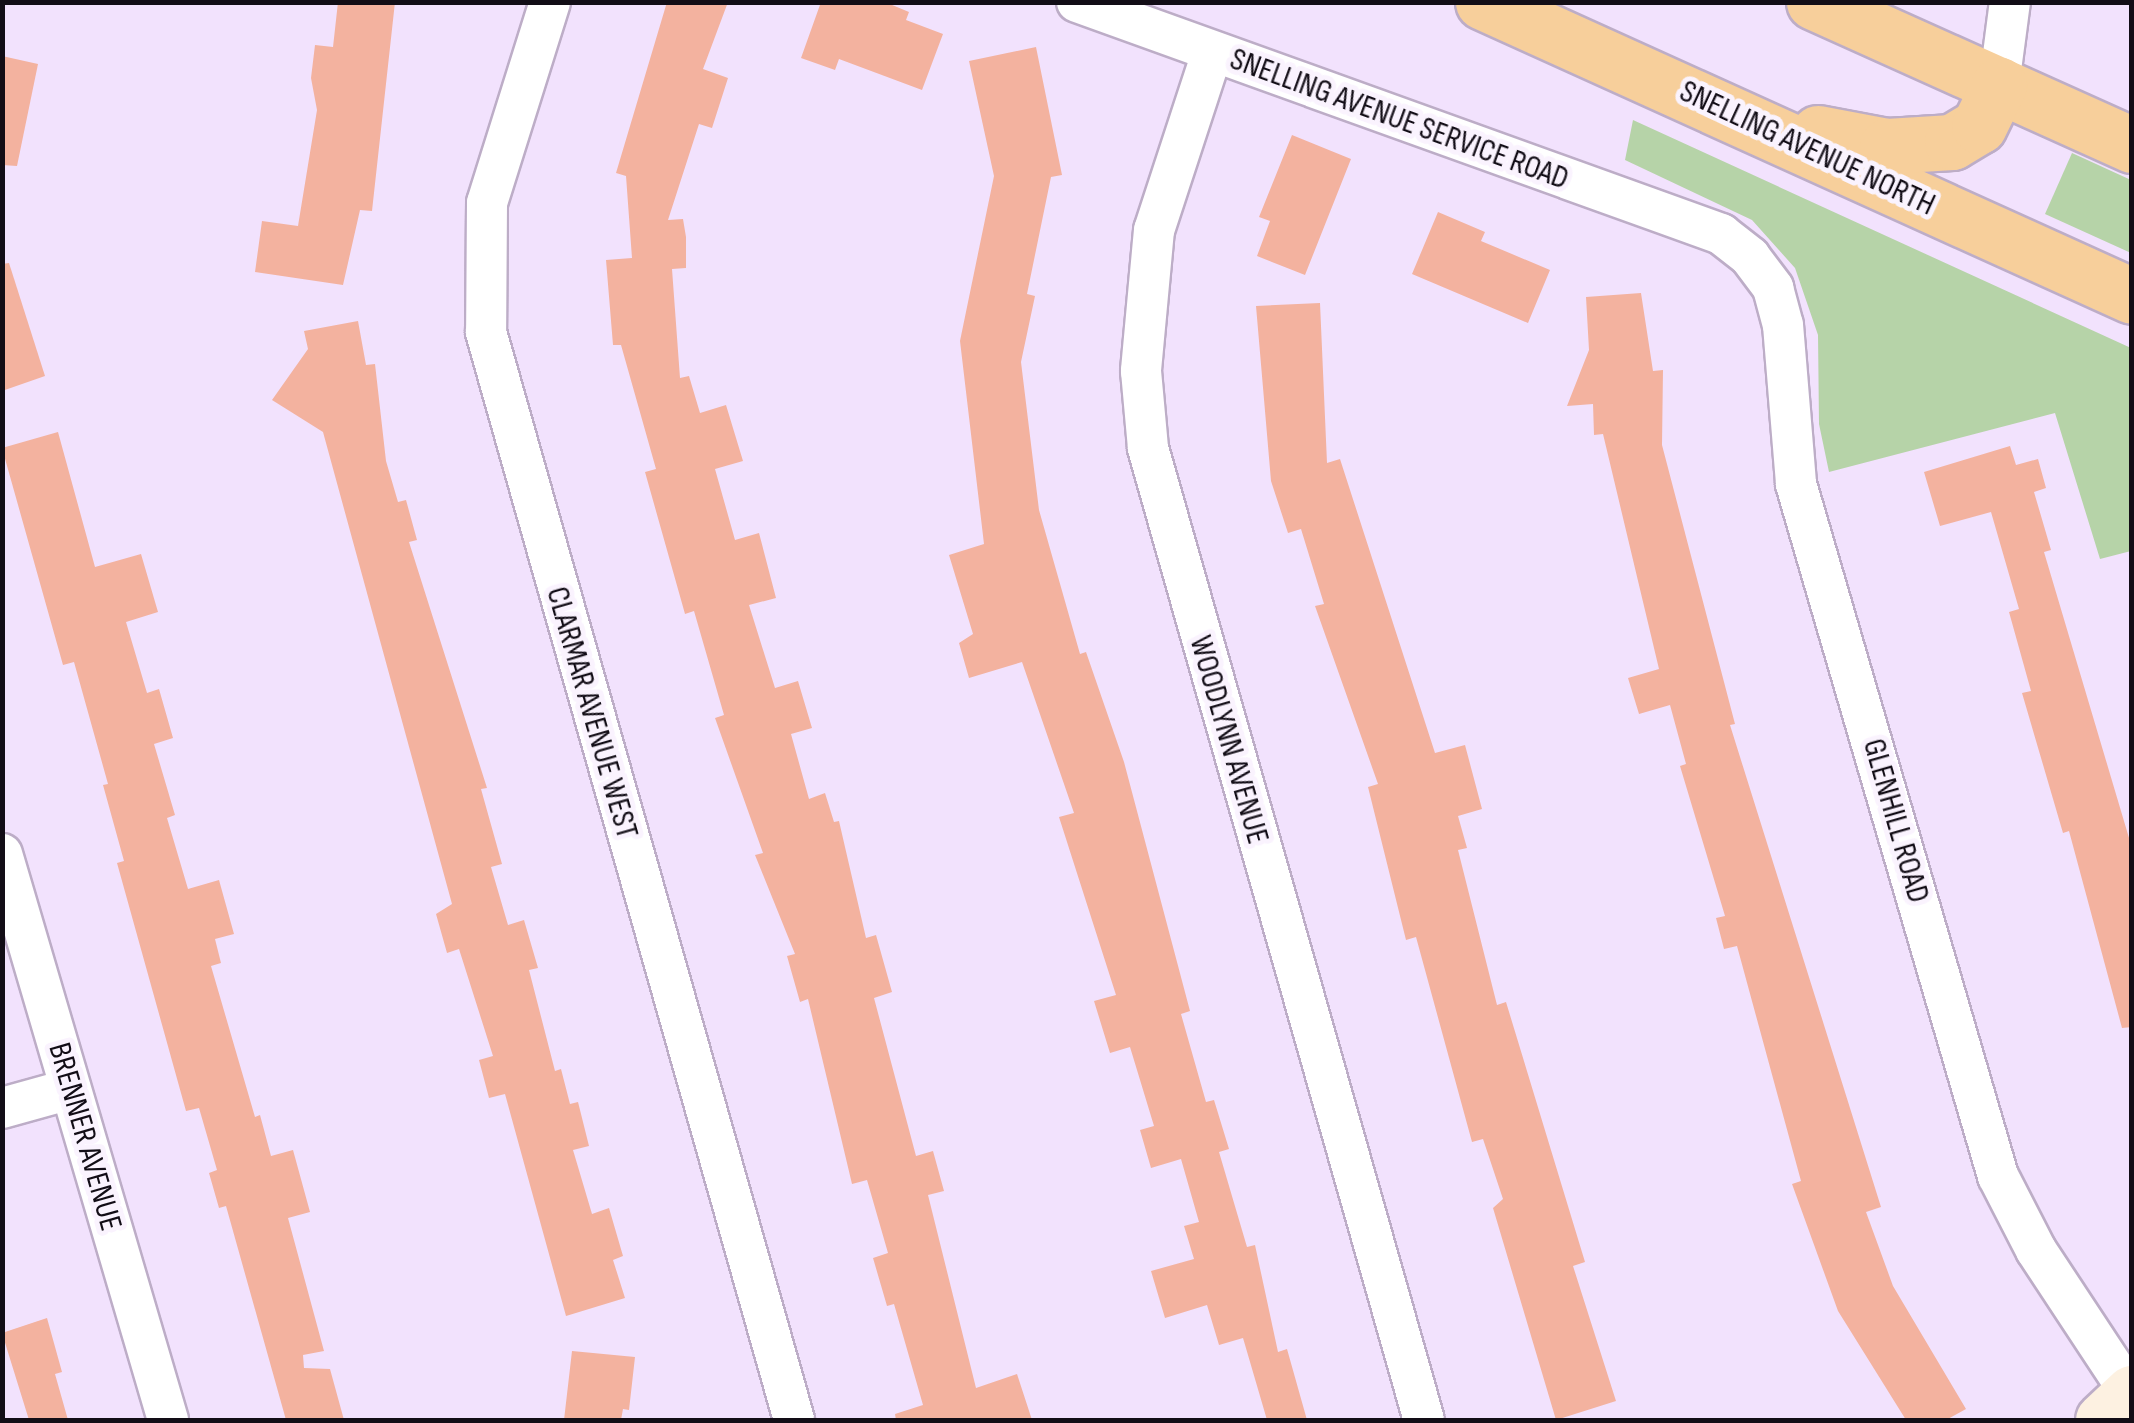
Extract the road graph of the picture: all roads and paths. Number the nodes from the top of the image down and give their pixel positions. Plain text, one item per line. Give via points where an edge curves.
1 (550, 2) edge
2 (1078, 2) edge
3 (1483, 2) edge
4 (1814, 2) edge
5 (2010, 2) edge
6 (1212, 54) junction
7 (1998, 85) junction
8 (1732, 116) junction
9 (2132, 145) edge
10 (1722, 234) joint
11 (2132, 296) edge
12 (2, 854) edge
13 (70, 1089) junction
14 (2, 1108) edge
15 (2131, 1393) edge
16 (168, 1420) edge
17 (794, 1420) edge
18 (1424, 1420) edge
19 (2104, 1420) edge

1 - 17 street, CLARMAR AVENUE WEST via 487,202 486,332
2 - 6 street, SNELLING AVENUE SERVICE ROAD
3 - 8 highway, SNELLING AVENUE NORTH
4 - 7 highway
5 - 7 street
6 - 10 street, SNELLING AVENUE SERVICE ROAD
6 - 18 street, WOODLYNN AVENUE via 1154,230 1140,372 1148,448
7 - 8 highway via 1979,126 1952,142 1887,146
7 - 9 highway
8 - 11 highway, SNELLING AVENUE NORTH
10 - 15 street, GLENHILL ROAD via 1772,288 1783,324 1796,484 1998,1176 2036,1250
12 - 13 street, BRENNER AVENUE
13 - 14 street
13 - 16 street, BRENNER AVENUE
15 - 19 street

